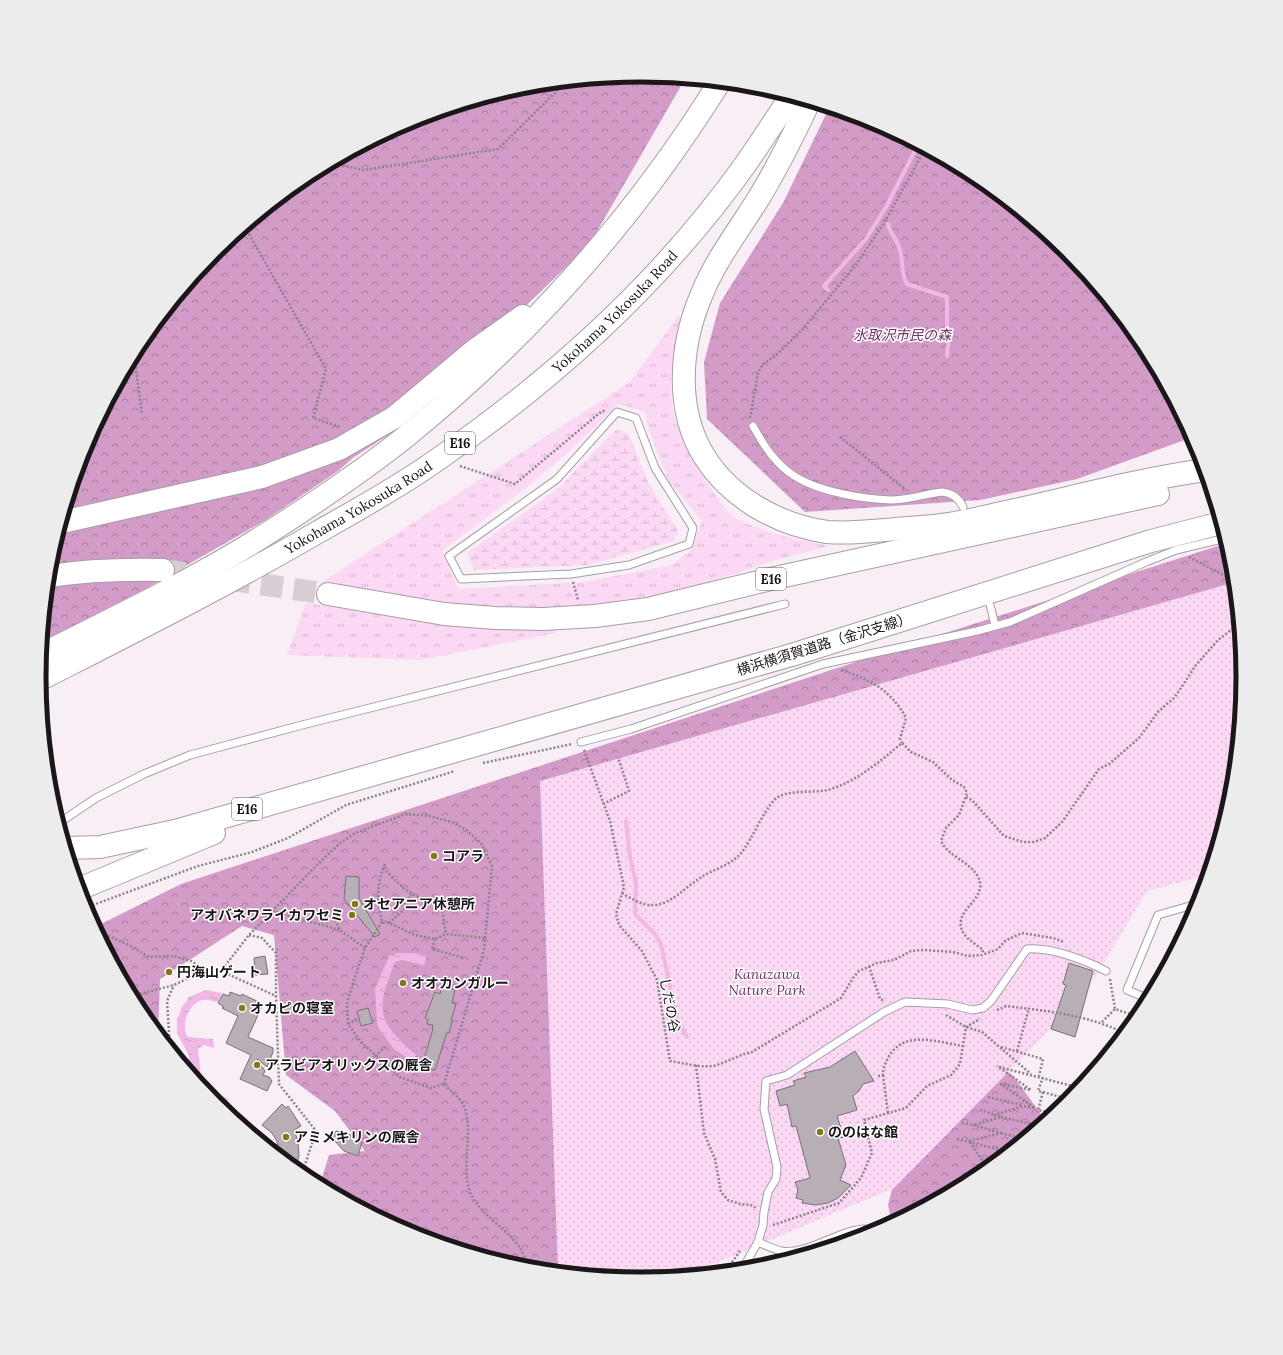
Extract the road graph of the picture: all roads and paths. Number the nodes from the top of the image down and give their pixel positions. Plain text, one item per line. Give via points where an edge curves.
1 (716, 87) edge
2 (560, 88) edge
3 (788, 100) edge
4 (807, 106) edge
5 (923, 153) edge
6 (340, 165) edge
7 (247, 231) edge
8 (566, 286) junction
9 (135, 365) edge
10 (617, 412) junction
11 (142, 414) dead end
12 (753, 426) joint
13 (344, 428) dead end
14 (840, 437) dead end
15 (460, 466) dead end
16 (1200, 471) edge
17 (1204, 483) edge
18 (913, 496) junction
19 (963, 507) dead end
20 (67, 521) edge
21 (1217, 524) edge
22 (1221, 539) edge
23 (1176, 550) junction
24 (163, 570) tunnel mouth
25 (571, 574) junction
26 (55, 575) edge
27 (1229, 578) edge
28 (328, 594) tunnel mouth
29 (579, 601) dead end
30 (786, 604) dead end
31 (990, 605) dead end
32 (995, 625) junction
33 (1235, 627) edge
34 (47, 652) edge
35 (823, 664) junction
36 (46, 676) edge
37 (581, 742) junction
38 (902, 743) junction
39 (618, 757) dead end
40 (425, 760) junction
41 (476, 764) dead end
42 (461, 769) dead end
43 (966, 797) junction
44 (604, 804) junction
45 (63, 820) edge
46 (71, 848) edge
47 (384, 864) dead end
48 (383, 868) junction
49 (85, 888) edge
50 (622, 893) junction
51 (411, 894) junction
52 (1192, 905) edge
53 (91, 906) edge
54 (272, 911) junction
55 (335, 920) dead end
56 (382, 922) junction
57 (389, 923) junction
58 (340, 930) junction
59 (103, 933) edge
60 (446, 934) junction
61 (249, 935) junction
62 (485, 938) junction
63 (435, 939) junction
64 (365, 948) junction
65 (464, 958) dead end
66 (869, 966) junction
67 (205, 970) junction
68 (221, 971) junction
69 (1106, 971) joint
70 (174, 985) junction
71 (138, 994) edge
72 (276, 996) junction
73 (1144, 997) edge
74 (894, 1007) junction
75 (1028, 1008) junction
76 (1116, 1009) junction
77 (993, 1013) dead end
78 (1132, 1015) edge
79 (986, 1016) dead end
80 (359, 1018) dead end
81 (1102, 1022) junction
82 (348, 1024) junction
83 (966, 1027) junction
84 (1121, 1031) edge
85 (170, 1041) edge
86 (963, 1046) junction
87 (998, 1046) junction
88 (385, 1047) dead end
89 (1017, 1051) junction
90 (375, 1056) junction
91 (696, 1065) junction
92 (1031, 1074) junction
93 (883, 1075) junction
94 (878, 1076) dead end
95 (1039, 1076) junction
96 (1043, 1077) junction
97 (444, 1084) junction
98 (1074, 1086) edge
99 (1031, 1090) junction
100 (1038, 1091) junction
101 (1043, 1092) junction
102 (988, 1096) dead end
103 (1064, 1098) edge
104 (1023, 1106) junction
105 (980, 1110) dead end
106 (1048, 1112) edge
107 (888, 1113) junction
108 (995, 1115) junction
109 (1001, 1117) junction
110 (962, 1124) dead end
111 (973, 1125) junction
112 (1034, 1125) edge
113 (1001, 1134) junction
114 (1019, 1138) edge
115 (957, 1139) dead end
116 (969, 1141) junction
117 (1003, 1150) edge
118 (985, 1163) edge
119 (304, 1168) edge
120 (764, 1212) junction
121 (763, 1225) junction
122 (864, 1230) edge
123 (758, 1242) junction
124 (741, 1249) dead end
125 (526, 1262) edge
126 (745, 1264) edge
127 (729, 1266) edge

1 - 8 highway, Yokohama Yokosuka Road via 660,168
2 - 6 path via 498,148 364,170
3 - 36 highway, Yokohama Yokosuka Road / E16 via 709,211 664,263 563,362 504,411 434,463 360,508 248,572
4 - 16 highway via 760,195 701,295 685,352 684,394 689,422 698,446 729,487 755,507 782,520 828,532 858,532 944,525
5 - 12 path via 884,223 855,266 802,330 763,364 758,373 750,419
7 - 13 path via 326,369 313,418
8 - 20 highway via 475,350 395,417 339,449 262,477
8 - 34 highway, Yokohama Yokosuka Road via 515,339 408,435 320,499 255,541 179,584
9 - 11 path
10 - 15 path via 602,411 515,484
10 - 25 lane via 636,418 655,468 693,528 689,544 629,565
10 - 25 lane via 557,479 449,556 461,579
12 - 18 lane via 764,446 780,464 802,480 840,493 866,497 892,500
14 - 18 path
17 - 28 highway, E16 via 775,578 648,609 595,616 543,619 444,614
18 - 19 lane via 949,493 960,501
21 - 40 highway, 横浜横須賀道路（金沢支線） / E16 via 1144,543 795,654
22 - 23 lane
23 - 27 path
23 - 32 lane via 1010,622
24 - 26 highway via 124,569
25 - 29 path
30 - 45 lane via 190,755 96,798
31 - 32 lane
32 - 35 lane
33 - 43 path via 1218,640 1196,665 1175,697 1158,712 1139,738 1109,764 1099,769 1062,822 1045,838 1023,842 1004,836 972,800
35 - 37 lane via 631,730
35 - 38 path via 881,687 894,699 906,718 900,739
37 - 41 path
37 - 44 path, しだの谷
38 - 43 path via 911,752 933,762 952,780 964,787
38 - 50 path via 862,776 830,789 779,796 766,812 741,854 666,901 652,906
39 - 44 path via 628,791
40 - 46 highway, E16 via 168,832 100,847
40 - 49 highway, E16 via 235,824
42 - 53 path via 346,805 288,838 252,852 198,866
43 - 66 path via 960,815 946,828 941,841 944,848 977,874 980,888 963,912 960,926 965,935 983,950 982,955 968,956 953,952 916,950 894,960
44 - 50 path, しだの谷 via 624,887
47 - 48 path
48 - 51 path
48 - 56 path via 377,900
50 - 91 path, しだの谷 via 616,914 619,925 642,951 657,980 670,1061
51 - 57 path via 404,910
51 - 60 path via 438,902 443,908
52 - 73 lane via 1158,915 1127,990
54 - 58 path
54 - 61 path
54 - 62 path via 339,844 355,833 406,814 429,816 452,822 466,830 481,843 492,866
55 - 58 path
56 - 57 path
56 - 64 path
57 - 63 path via 415,935
58 - 64 path
59 - 67 path via 149,957 174,956 191,961
60 - 62 path
60 - 63 path
61 - 68 path
61 - 72 path via 262,938 276,953
62 - 97 path via 484,950
63 - 65 path via 432,949
64 - 82 path via 347,1003
66 - 74 path via 880,999
66 - 91 path via 859,971 841,998 752,1052 738,1055 716,1066
67 - 68 path
67 - 70 path
68 - 72 path
69 - 74 lane via 1089,962 1039,948 1027,949 991,1001 982,1008 972,1010 948,1004 905,1002
69 - 76 path
70 - 71 path
70 - 85 path via 167,1001
72 - 119 path via 279,1084 316,1132
74 - 120 lane via 787,1075 766,1081 764,1109 777,1167 776,1178 768,1192
75 - 77 path via 1006,1006
75 - 81 path
75 - 89 path
76 - 78 path
76 - 81 path
79 - 83 path
80 - 82 path
81 - 84 path
82 - 90 path
83 - 86 path
83 - 87 path via 982,1032
86 - 93 path via 911,1039 892,1050
86 - 107 path via 960,1064 951,1075 927,1086 906,1108
87 - 89 path
87 - 92 path
88 - 90 path
89 - 95 path via 1043,1059
90 - 97 path via 400,1077 432,1088
91 - 120 path via 704,1133 715,1159 722,1192 728,1200 751,1205
92 - 95 path
92 - 99 path via 997,1066
93 - 94 path
93 - 107 path
95 - 96 path
96 - 98 path
96 - 100 path
97 - 125 path via 462,1103 466,1118 466,1175 470,1193 480,1209 521,1247
99 - 100 path
99 - 104 path via 1001,1084 1034,1108
100 - 101 path
101 - 103 path
101 - 106 path via 1038,1110
102 - 104 path
104 - 108 path
105 - 108 path
107 - 121 path via 864,1120 872,1153 861,1178 839,1203 775,1224
108 - 109 path
109 - 111 path
109 - 112 path
110 - 111 path
111 - 113 path
113 - 114 path
113 - 116 path
115 - 116 path
116 - 117 path
116 - 118 path
120 - 121 lane
121 - 123 lane
122 - 123 lane via 853,1229 805,1249 783,1251
123 - 126 lane
124 - 127 path

